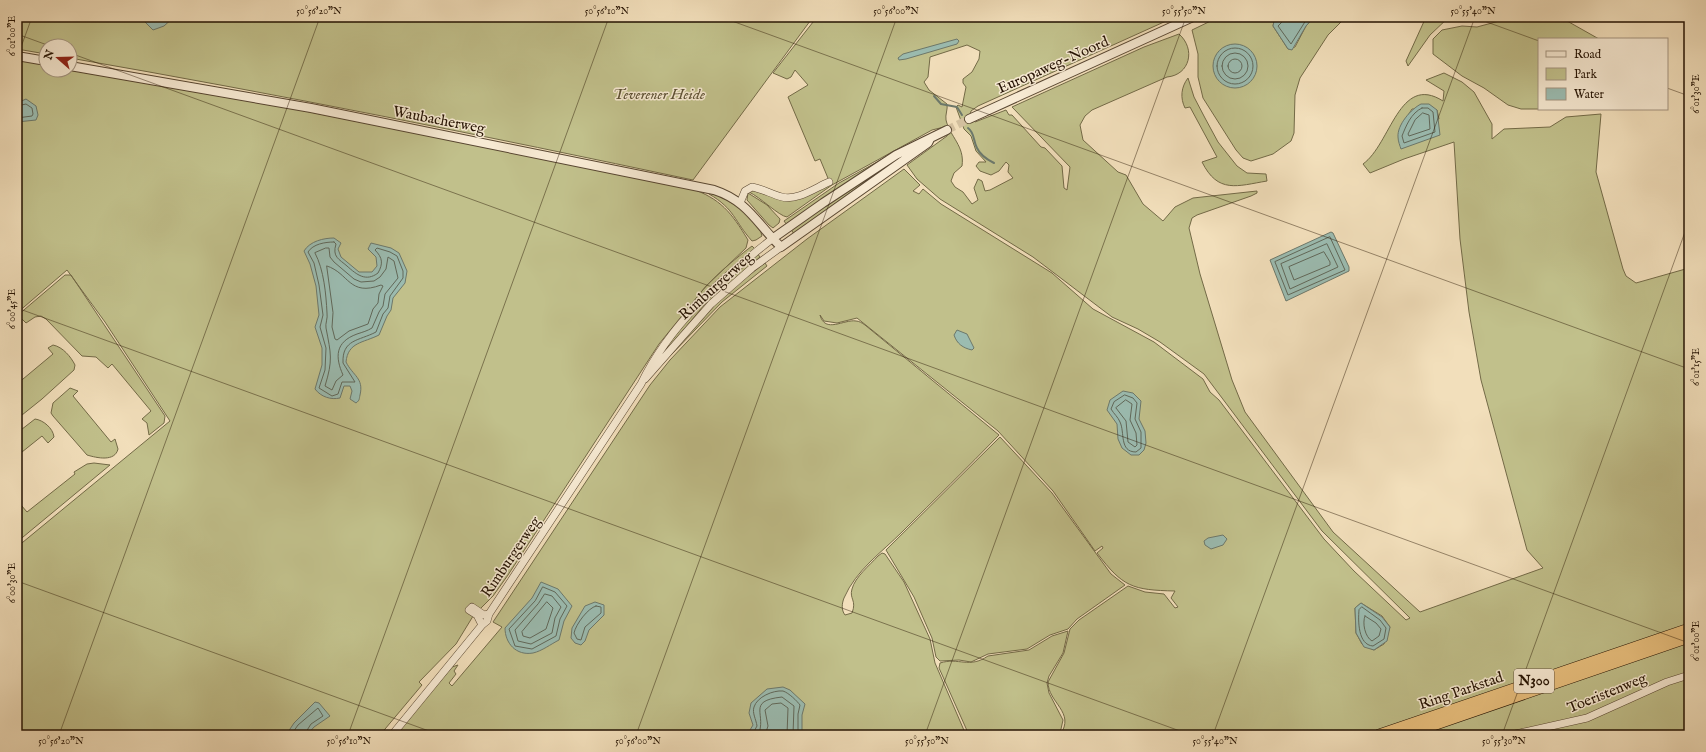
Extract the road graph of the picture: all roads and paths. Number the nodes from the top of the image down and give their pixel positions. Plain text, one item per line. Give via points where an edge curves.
1 (1193, 17) edge
2 (17, 56) edge
3 (38, 60) edge
4 (78, 67) edge
5 (969, 119) tunnel mouth
6 (947, 130) tunnel mouth
7 (930, 139) junction
8 (829, 182) dead end
9 (740, 202) junction
10 (772, 239) junction
11 (781, 247) junction
12 (641, 384) junction
13 (489, 614) junction
14 (482, 625) junction
15 (1689, 629) edge
16 (1689, 637) edge
17 (1689, 675) edge
18 (392, 735) edge
19 (1379, 735) edge
20 (1404, 735) edge
21 (1511, 735) edge

1 - 5 street, Europaweg-Noord
2 - 3 street
4 - 9 street, Waubacherweg via 311,108 714,190
6 - 7 street
7 - 10 street via 896,155
7 - 11 street via 928,143
8 - 9 street via 790,198 752,187 745,191
9 - 10 street, Waubacherweg
10 - 11 street, Waubacherweg
10 - 12 street, Rimburgerweg via 714,287 666,343
11 - 12 street, Rimburgerweg via 752,268 712,304
12 - 13 street, Rimburgerweg
13 - 14 street, Rimburgerweg via 487,621
13 - 14 street via 484,615 470,608
14 - 18 street, Rimburgerweg
15 - 19 highway, Ring Parkstad / N300
16 - 20 highway, Ring Parkstad / N300
17 - 21 street, Toeristenweg via 1587,718

